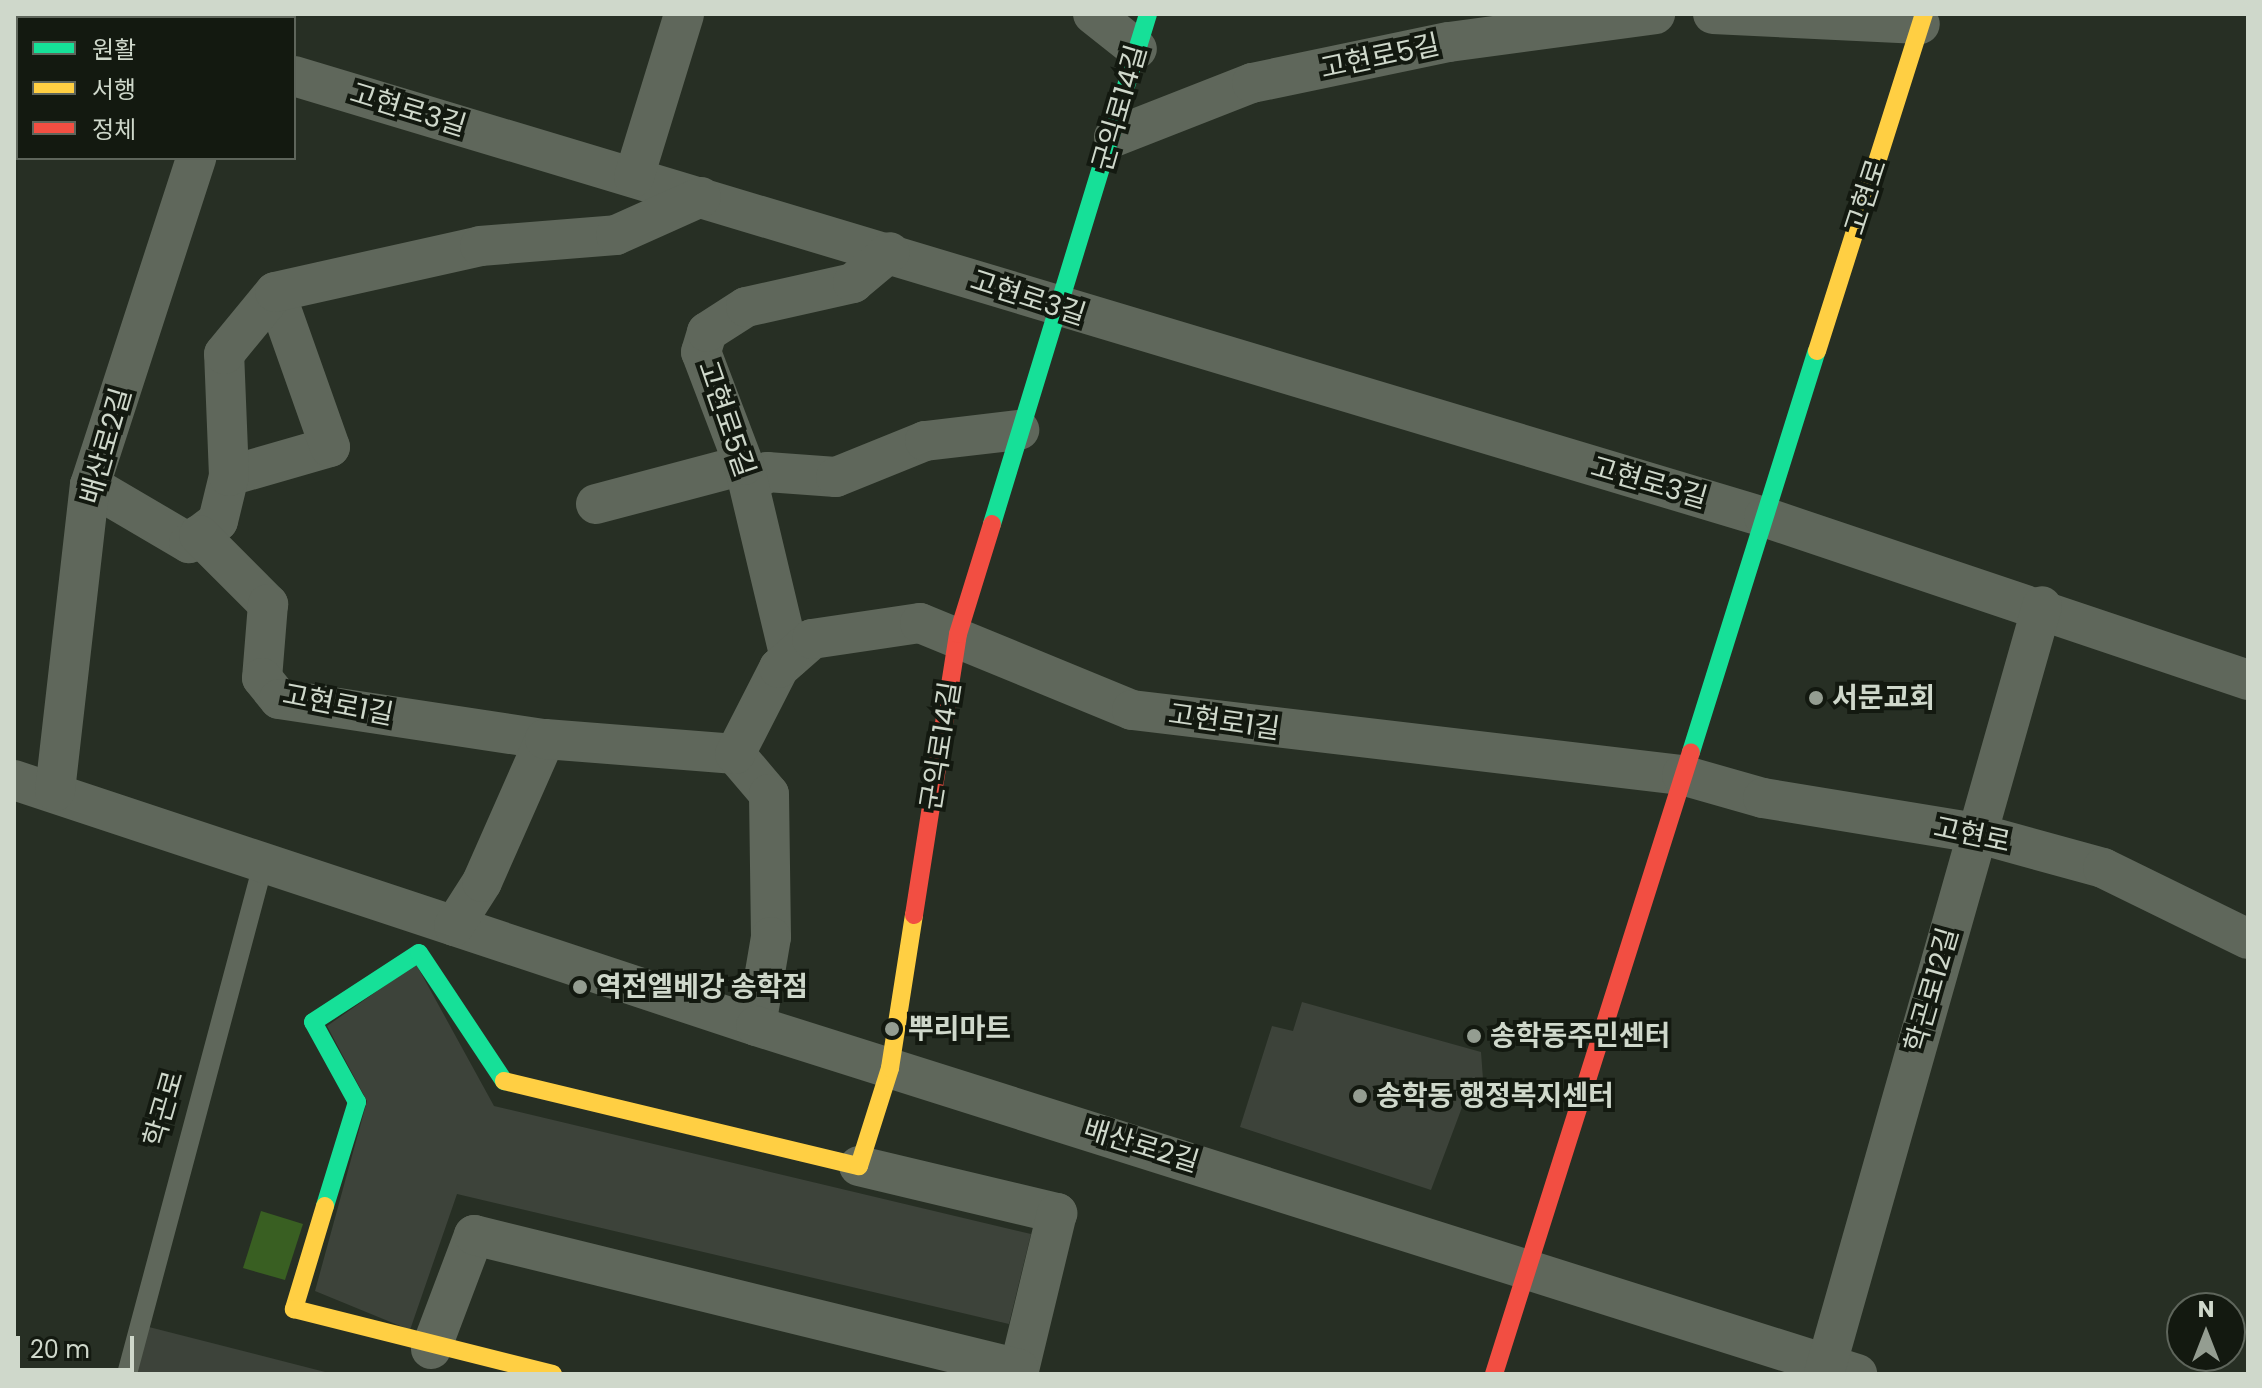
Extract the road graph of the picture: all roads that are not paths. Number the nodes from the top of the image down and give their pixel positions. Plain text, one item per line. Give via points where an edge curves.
1 (684, 14) edge
2 (1093, 14) edge
3 (1655, 14) edge
4 (1713, 14) edge
5 (1922, 19) edge
6 (1142, 31) edge
7 (296, 77) edge
8 (1114, 137) junction
9 (195, 160) edge
10 (634, 177) junction
11 (701, 197) junction
12 (890, 252) junction
13 (275, 292) junction
14 (1055, 308) junction
15 (1019, 430) junction
16 (747, 474) junction
17 (229, 476) junction
18 (90, 485) junction
19 (596, 504) dead end
20 (1764, 517) junction
21 (199, 535) junction
22 (2042, 606) junction
23 (958, 634) junction
24 (790, 658) junction
25 (2248, 680) edge
26 (545, 739) junction
27 (735, 754) junction
28 (1682, 775) junction
29 (14, 780) edge
30 (55, 791) junction
31 (1976, 833) junction
32 (264, 861) junction
33 (454, 926) junction
34 (2248, 939) edge
35 (756, 1026) junction
36 (890, 1068) junction
37 (859, 1166) junction
38 (1527, 1265) junction
39 (431, 1349) junction
40 (1836, 1371) edge
41 (1018, 1372) edge
42 (127, 1374) edge
43 (553, 1374) edge
44 (1494, 1374) edge

1 - 10 street
2 - 6 street
3 - 8 street, 고현로5길 via 1449,42 1252,83
4 - 5 street
5 - 20 street, 고현로
6 - 8 street, 군익로14길
7 - 10 street, 고현로3길
8 - 14 street, 군익로14길
9 - 18 street, 배산로2길
10 - 11 street, 고현로3길
11 - 12 street, 고현로3길
11 - 13 street via 616,235 480,246
12 - 14 street, 고현로3길
12 - 16 street, 고현로5길 via 853,283 746,307 707,332 701,352
13 - 17 street via 224,354
13 - 17 street via 330,447
14 - 15 street, 군익로14길
14 - 20 street, 고현로3길
15 - 16 street via 925,441 836,477
15 - 23 street, 군익로14길
16 - 19 street
16 - 24 street, 고현로5길
17 - 21 street via 218,521
18 - 21 street via 189,543
18 - 30 street, 배산로2길
20 - 22 street
20 - 28 street, 고현로
21 - 26 street, 고현로1길 via 268,604 262,678 279,699
22 - 25 street
22 - 31 street, 학곤로12길
23 - 24 street, 고현로1길 via 920,623 857,631 812,639
23 - 28 street, 고현로1길 via 1132,710
23 - 36 street, 군익로14길
24 - 27 street
26 - 27 street
26 - 33 street via 482,882
27 - 35 street via 769,794 771,937
28 - 31 street, 고현로 via 1763,798
28 - 38 street, 고현로
29 - 30 street, 배산로2길
30 - 32 street, 배산로2길
31 - 34 street, 고현로 via 2103,868
31 - 40 street, 학곤로12길
32 - 33 street, 배산로2길
32 - 42 lane, 학곤로
33 - 35 street, 배산로2길
35 - 36 street, 배산로2길
36 - 37 street, 군익로14길
36 - 38 street, 배산로2길
37 - 39 street via 508,1087 419,953 313,1022 357,1102 294,1309
37 - 41 street via 1057,1213
38 - 40 street
38 - 44 street, 고현로
39 - 41 street via 474,1235
39 - 43 street

